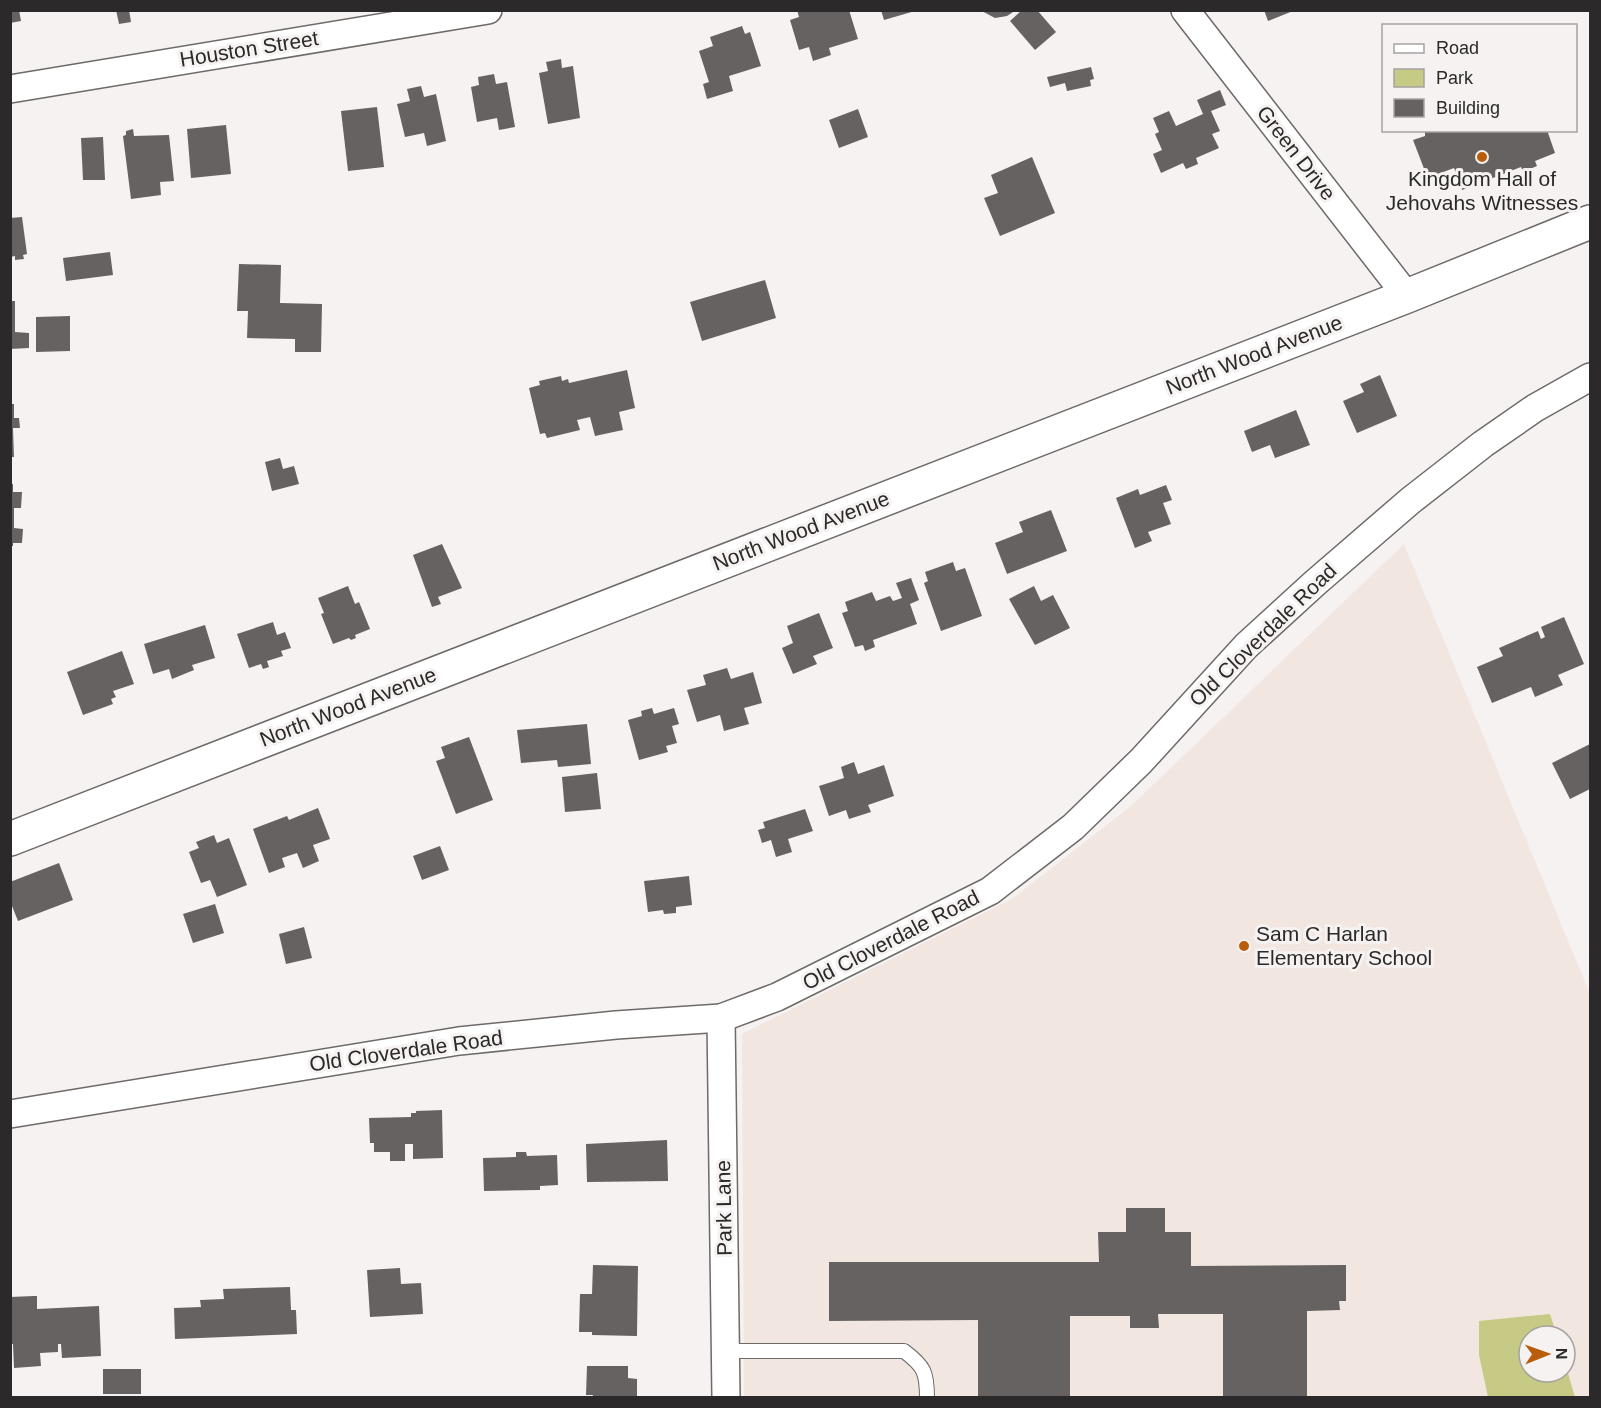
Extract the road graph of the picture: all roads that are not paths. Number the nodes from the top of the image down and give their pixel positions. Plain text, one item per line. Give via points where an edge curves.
1 (488, 10) edge
2 (1185, 10) edge
3 (10, 89) edge
4 (1590, 222) edge
5 (1407, 296) junction
6 (1590, 377) edge
7 (10, 839) edge
8 (721, 1018) junction
9 (10, 1114) edge
10 (726, 1351) junction
11 (726, 1398) edge
12 (927, 1398) edge

1 - 3 street, Houston Street
2 - 5 street, Green Drive
4 - 5 main road, North Wood Avenue
5 - 7 main road, North Wood Avenue
6 - 8 street, Old Cloverdale Road via 1534,408 1410,501 1246,646 1097,806 990,891 777,997
8 - 9 street, Old Cloverdale Road via 616,1024 449,1043
8 - 10 street, Park Lane
10 - 11 street, Park Lane
10 - 12 lane via 904,1351 921,1364 927,1380

